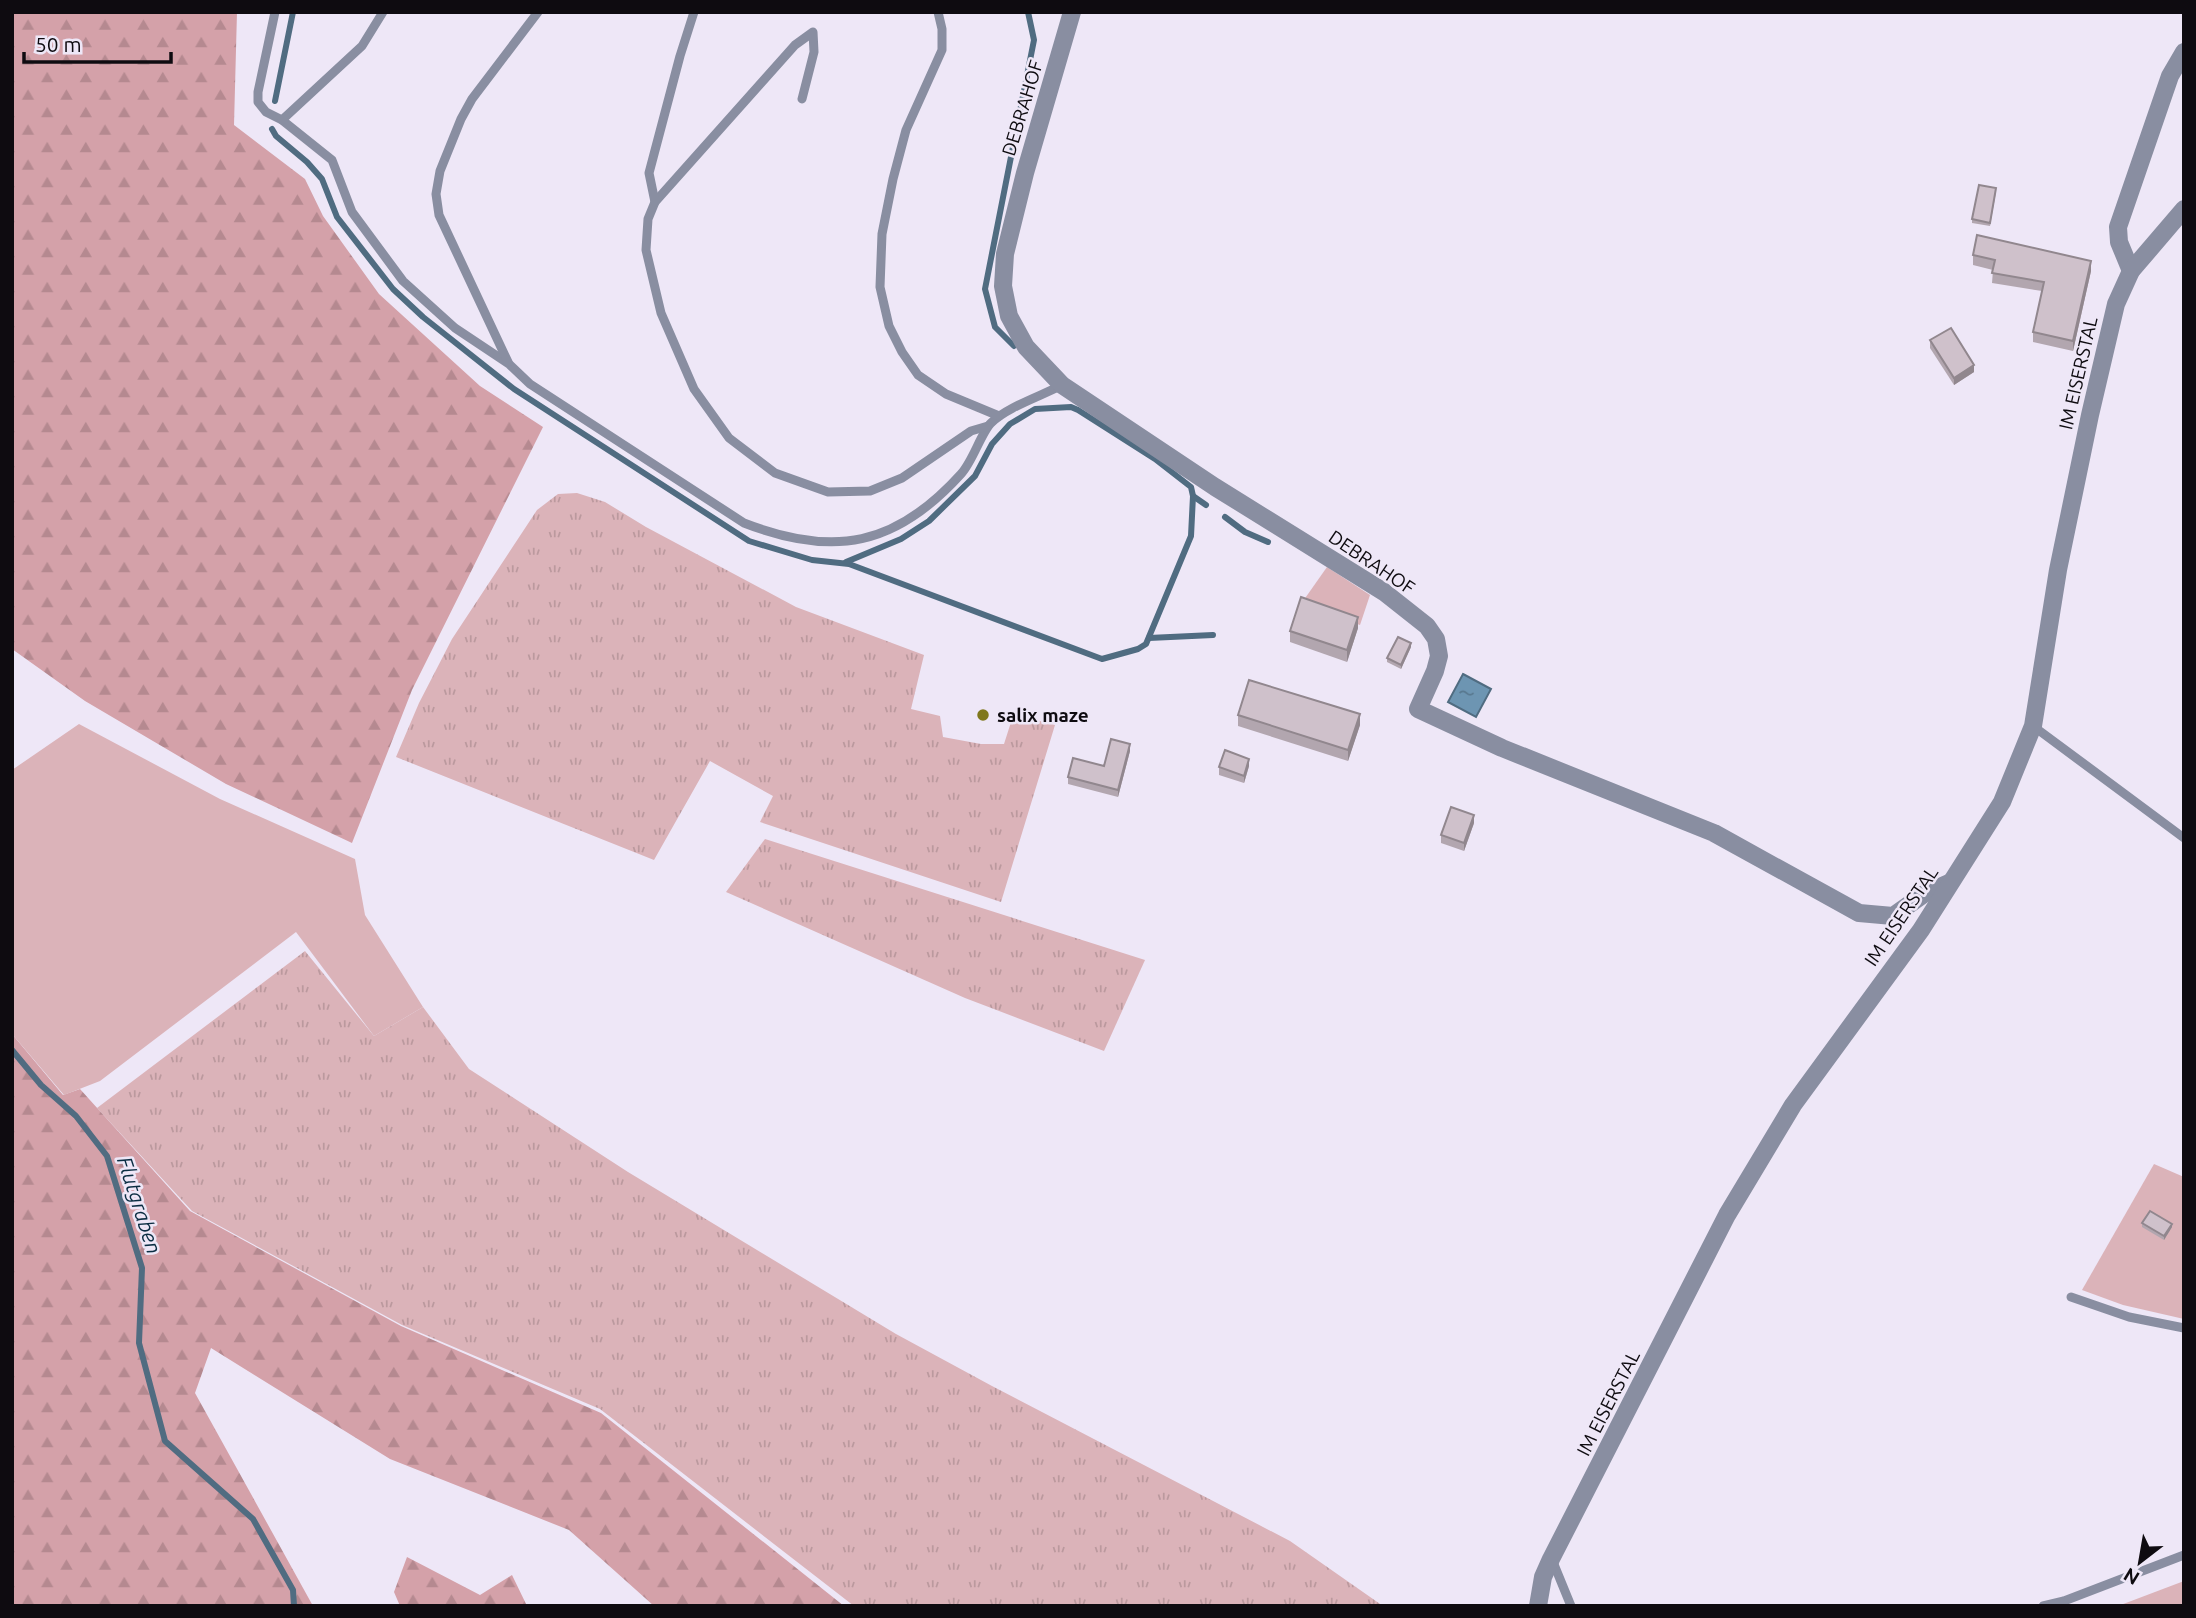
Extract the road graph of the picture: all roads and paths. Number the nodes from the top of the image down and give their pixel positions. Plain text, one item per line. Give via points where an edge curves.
1 (275, 12) edge
2 (383, 12) edge
3 (538, 12) edge
4 (694, 12) edge
5 (938, 12) edge
6 (1072, 12) edge
7 (2184, 52) edge
8 (802, 99) dead end
9 (282, 120) junction
10 (655, 202) junction
11 (2184, 209) edge
12 (2131, 271) junction
13 (509, 364) junction
14 (1062, 385) junction
15 (999, 416) junction
16 (988, 426) junction
17 (2033, 726) junction
18 (2184, 838) edge
19 (1949, 883) junction
20 (2071, 1297) dead end
21 (2184, 1328) edge
22 (2184, 1555) edge
23 (1552, 1559) junction
24 (1538, 1606) edge
25 (1571, 1606) edge
26 (2043, 1606) edge

1 - 9 lane via 258,102
2 - 9 lane via 362,46
3 - 13 lane via 472,99 440,171 436,194 439,215
4 - 10 lane via 649,173
5 - 15 lane via 942,50 905,130 882,234 880,287 889,326 918,375 946,394
6 - 14 street, DEBRAHOF via 1025,173 1005,254 1003,286 1009,316 1026,348
7 - 12 street via 2170,76 2118,227
8 - 10 lane via 814,52 813,32 795,45
9 - 13 lane via 332,160 352,212 403,281 455,328
10 - 16 lane via 648,219 646,250 661,313 694,389 729,438 775,473 828,492 870,491 902,478 971,431
11 - 12 street, IM EISERSTAL
12 - 17 street, IM EISERSTAL via 2116,304 2090,415 2058,570
13 - 16 lane via 530,384 744,523 822,543 859,541 915,516 963,473
14 - 15 lane
14 - 19 street, DEBRAHOF via 1384,592 1427,626 1436,639 1439,656 1418,709 1502,748 1714,833 1858,913 1893,916
15 - 16 lane
17 - 18 lane
17 - 19 street, IM EISERSTAL via 2002,802
19 - 23 street, IM EISERSTAL via 1793,1105 1727,1215
20 - 21 lane via 2129,1317
22 - 26 lane
23 - 24 street, IM EISERSTAL
23 - 25 lane

